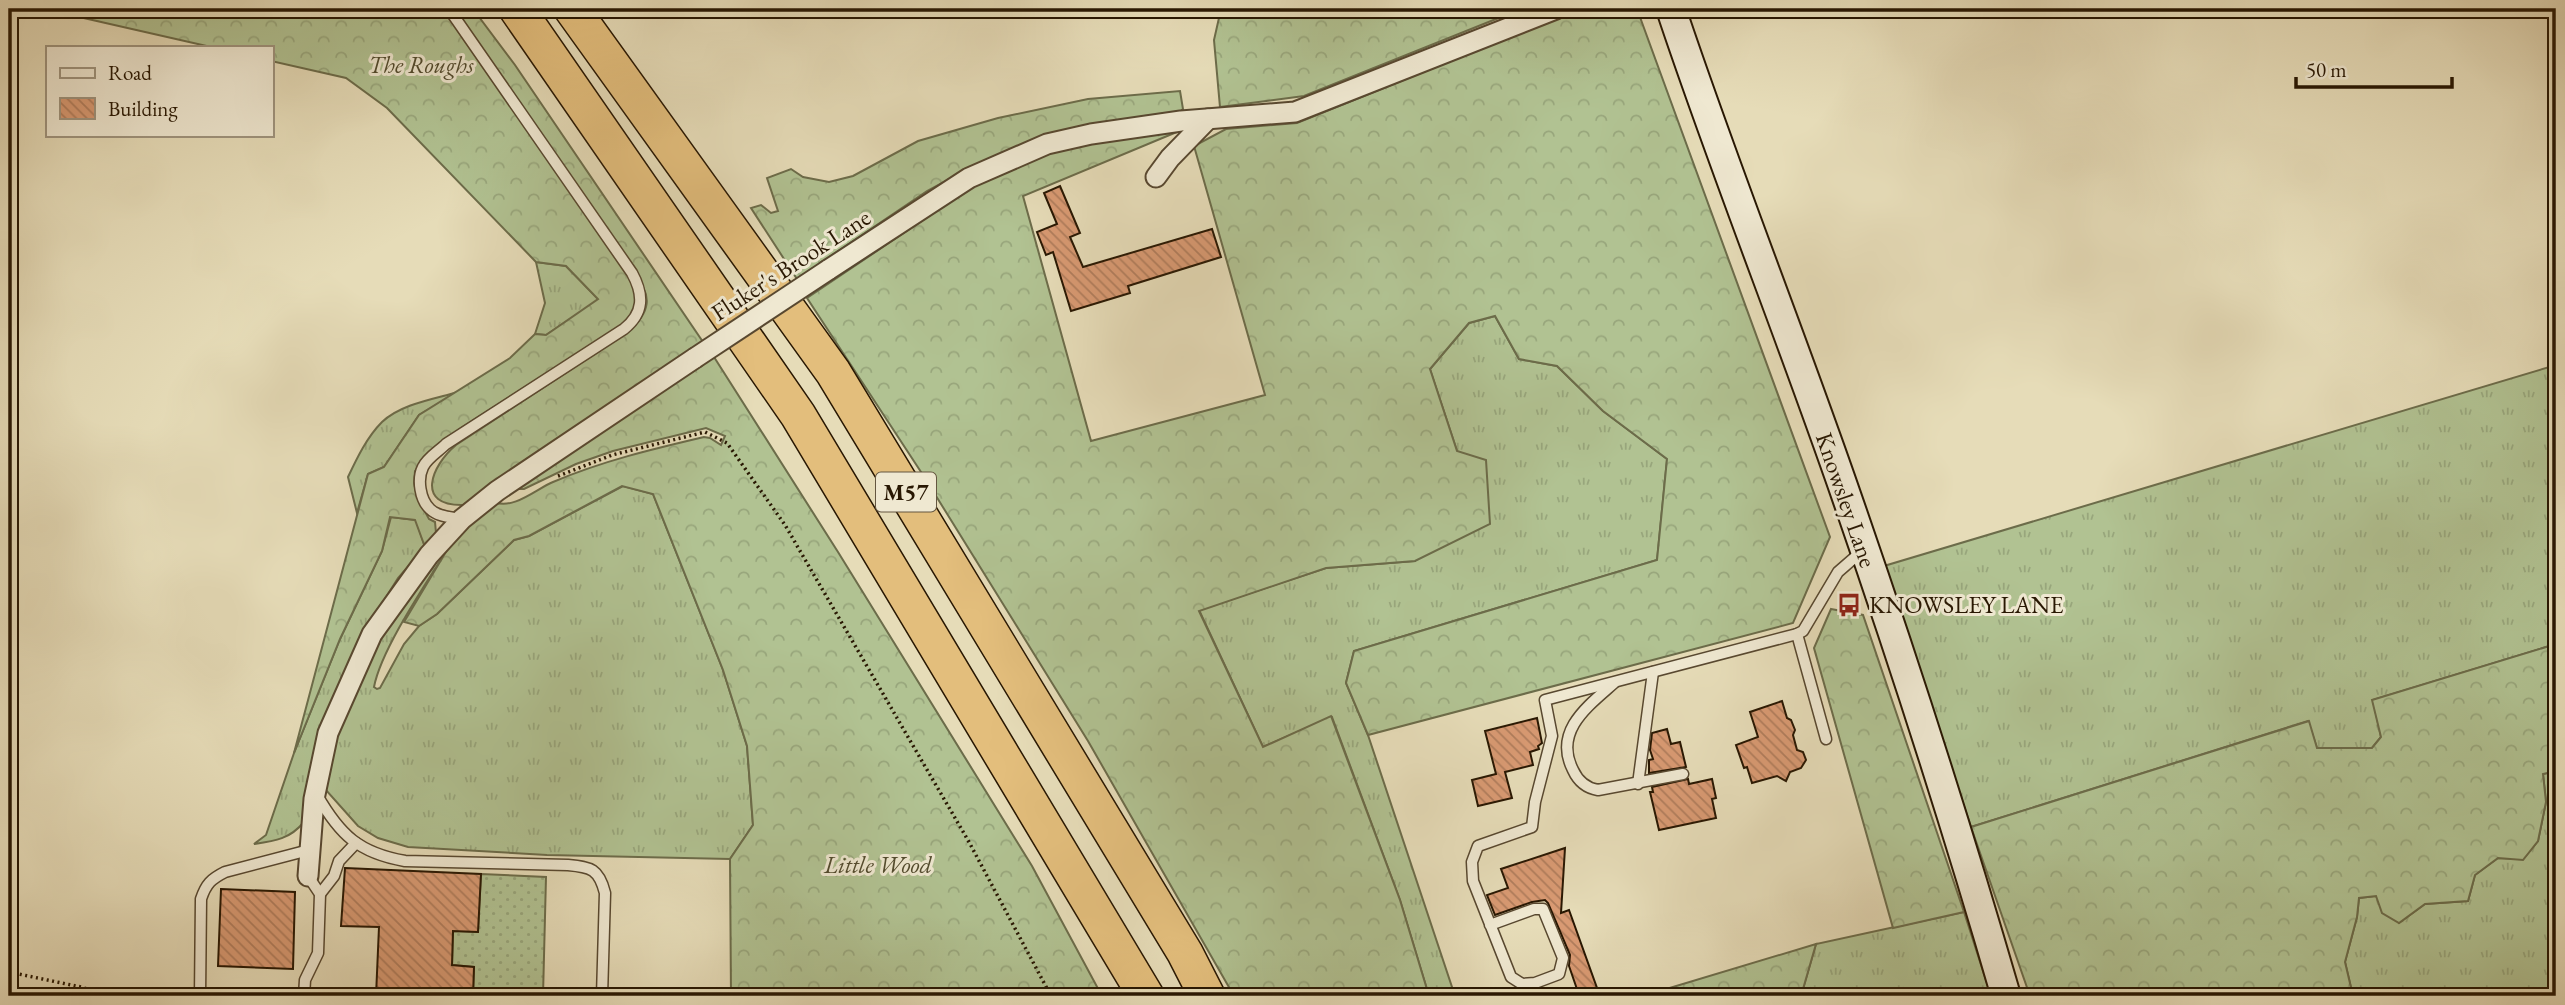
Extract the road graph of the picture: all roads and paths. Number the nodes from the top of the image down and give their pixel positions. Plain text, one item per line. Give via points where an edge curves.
1 (449, 9) edge
2 (517, 9) edge
3 (572, 9) edge
4 (1556, 9) edge
5 (1671, 9) edge
6 (1208, 119) junction
7 (1156, 177) dead end
8 (553, 478) dead end
9 (462, 519) junction
10 (1864, 549) junction
11 (1797, 635) junction
12 (1653, 672) junction
13 (1616, 681) junction
14 (1826, 739) dead end
15 (1683, 774) dead end
16 (1638, 784) junction
17 (316, 791) junction
18 (356, 843) junction
19 (309, 850) junction
20 (308, 876) joint
21 (320, 894) junction
22 (1490, 925) junction
23 (9, 972) edge
24 (108, 996) edge
25 (200, 996) edge
26 (304, 996) edge
27 (602, 996) edge
28 (1051, 996) edge
29 (1146, 996) edge
30 (1206, 996) edge
31 (2006, 996) edge

1 - 9 lane via 632,273 642,300 635,320 624,329 446,444 423,465 419,480 429,509
2 - 29 highway, M57 via 798,415
3 - 30 highway, M57 via 833,372 1185,953
4 - 6 street, Fluker's Brook Lane via 1295,112
5 - 10 main road, Knowsley Lane
6 - 7 street
6 - 9 street, Fluker's Brook Lane, bridge via 1047,144 969,178 497,491
8 - 28 path via 612,455 705,432 727,443 785,525 969,842
9 - 17 street, Fluker's Brook Lane via 429,555 372,634 328,733
10 - 11 lane via 1838,572
10 - 31 main road, Knowsley Lane via 1962,841
11 - 12 lane
11 - 14 lane
12 - 13 lane
12 - 16 lane
13 - 16 lane via 1572,723 1569,760 1577,778 1590,789
13 - 22 lane via 1545,699 1552,736 1532,827 1478,846 1472,862 1473,881
15 - 16 lane
17 - 18 lane
17 - 19 street, Fluker's Brook Lane
18 - 21 lane via 339,860
18 - 27 lane via 380,856 405,861 587,867 596,872 604,893
19 - 20 street, Fluker's Brook Lane
19 - 25 lane via 225,872 206,886 201,899
20 - 21 lane
21 - 26 lane via 318,953 305,980
22 - 22 lane via 1511,977 1522,984 1559,974 1563,958 1543,909
23 - 24 path

